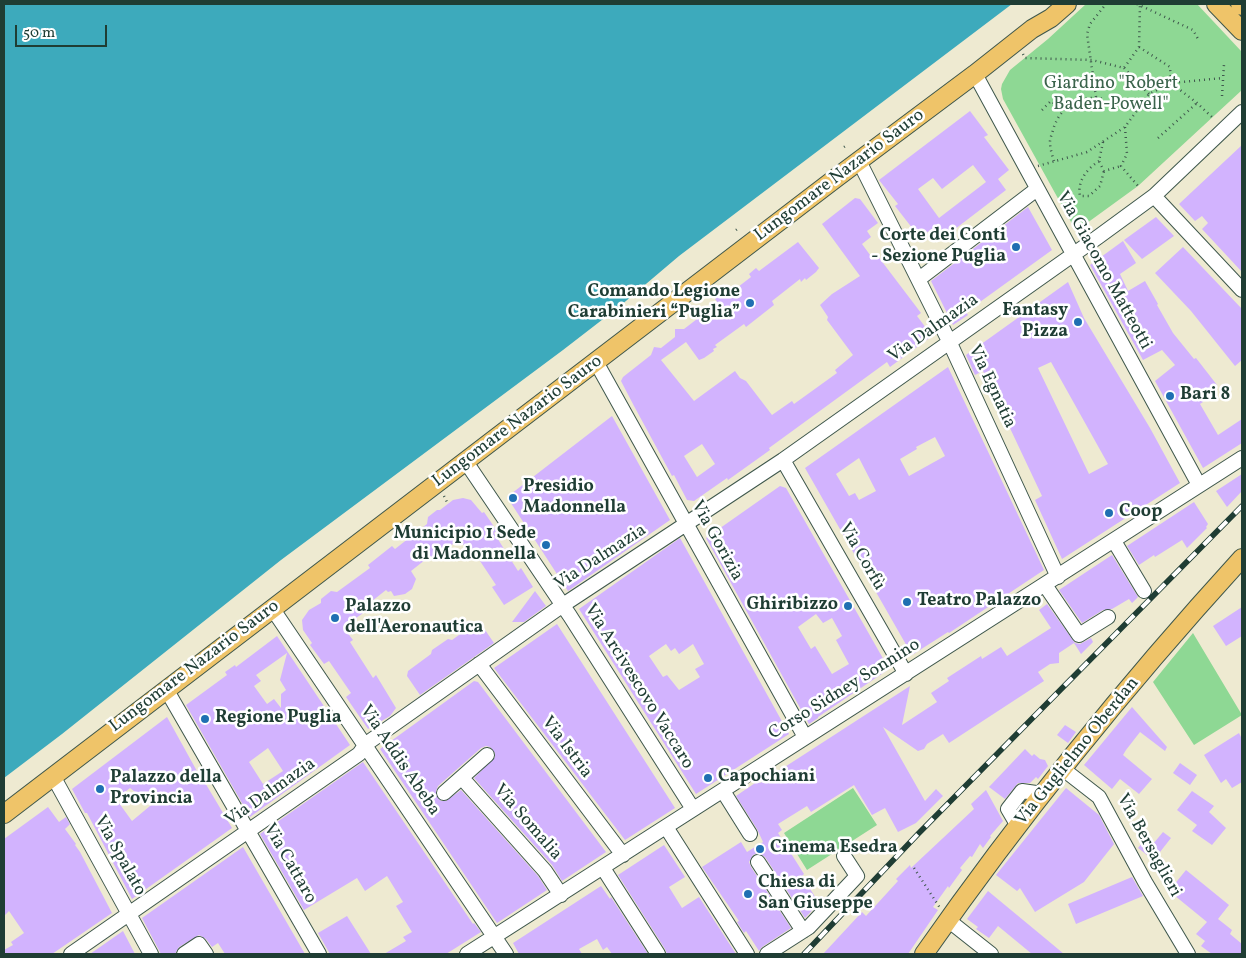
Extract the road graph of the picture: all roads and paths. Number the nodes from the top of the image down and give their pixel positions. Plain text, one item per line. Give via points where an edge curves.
1 (1052, 4) edge
2 (1067, 4) edge
3 (1106, 4) edge
4 (1139, 4) edge
5 (1216, 4) edge
6 (1032, 29) junction
7 (1242, 31) edge
8 (1198, 39) dead end
9 (1139, 47) junction
10 (1023, 54) dead end
11 (1092, 60) junction
12 (1224, 64) dead end
13 (1124, 68) junction
14 (975, 74) junction
15 (1223, 78) junction
16 (1170, 83) junction
17 (1149, 94) junction
18 (1222, 96) dead end
19 (1096, 97) junction
20 (1104, 99) dead end
21 (1196, 103) junction
22 (1042, 110) dead end
23 (1063, 110) junction
24 (1242, 112) edge
25 (1214, 119) dead end
26 (1125, 126) junction
27 (1158, 138) dead end
28 (1103, 142) junction
29 (859, 161) junction
30 (1054, 161) junction
31 (1099, 161) junction
32 (1038, 166) dead end
33 (1120, 166) junction
34 (1104, 171) junction
35 (1138, 186) dead end
36 (1037, 189) junction
37 (1154, 196) junction
38 (740, 227) dead end
39 (736, 230) dead end
40 (1073, 255) junction
41 (919, 279) junction
42 (1242, 290) edge
43 (949, 341) junction
44 (596, 362) junction
45 (1242, 458) edge
46 (783, 460) junction
47 (466, 462) junction
48 (1199, 485) junction
49 (444, 495) dead end
50 (448, 504) dead end
51 (686, 525) junction
52 (1114, 541) junction
53 (1242, 558) edge
54 (1058, 577) junction
55 (1045, 585) junction
56 (1144, 591) dead end
57 (563, 605) junction
58 (272, 608) junction
59 (1108, 617) dead end
60 (479, 664) junction
61 (906, 674) junction
62 (166, 689) junction
63 (805, 737) junction
64 (366, 744) junction
65 (487, 755) dead end
66 (1063, 769) junction
67 (53, 776) junction
68 (462, 778) junction
69 (722, 791) junction
70 (444, 793) dead end
71 (694, 810) junction
72 (4, 814) edge
73 (666, 827) junction
74 (248, 831) junction
75 (750, 834) dead end
76 (623, 855) junction
77 (844, 856) dead end
78 (758, 862) dead end
79 (603, 868) junction
80 (914, 868) dead end
81 (560, 895) junction
82 (130, 914) junction
83 (944, 914) junction
84 (804, 931) junction
85 (494, 936) junction
86 (71, 954) edge
87 (151, 954) edge
88 (184, 954) edge
89 (206, 954) edge
90 (319, 954) edge
91 (467, 954) edge
92 (506, 954) edge
93 (658, 954) edge
94 (747, 954) edge
95 (767, 954) edge
96 (924, 954) edge
97 (991, 954) edge
98 (1188, 954) edge

1 - 6 main road
2 - 6 main road
3 - 11 path via 1090,24 1087,34
4 - 8 path via 1193,30
4 - 9 path
5 - 7 main road
6 - 14 main road, Lungomare Nazario Sauro
9 - 13 path
9 - 16 path via 1170,67
10 - 11 path via 1026,58
11 - 13 path
11 - 19 path
12 - 15 path
13 - 17 path
14 - 29 main road, Lungomare Nazario Sauro
14 - 36 street, Via Giacomo Matteotti
15 - 16 path
15 - 18 path
16 - 17 path
16 - 21 path
17 - 26 path
19 - 20 path
19 - 23 path via 1080,99
21 - 25 path
21 - 27 path
22 - 23 path via 1051,101
23 - 30 path via 1050,140
24 - 37 street, Via Dalmazia
26 - 28 path
26 - 33 path via 1127,154
28 - 30 path via 1087,152
28 - 31 path
29 - 41 street, Via Egnatia
29 - 44 main road, Lungomare Nazario Sauro
30 - 32 path
31 - 34 path
31 - 34 path via 1083,176 1080,196 1089,196 1100,186
33 - 34 path
33 - 35 path
36 - 40 street, Via Giacomo Matteotti
36 - 41 street
37 - 40 street, Via Dalmazia
37 - 42 street
38 - 39 path
40 - 43 street, Via Dalmazia
40 - 48 street, Via Giacomo Matteotti
41 - 43 street, Via Egnatia
43 - 46 street, Via Dalmazia
43 - 54 street, Via Egnatia
44 - 47 main road, Lungomare Nazario Sauro
44 - 51 street, Via Gorizia
45 - 48 street, Corso Sidney Sonnino
46 - 51 street, Via Dalmazia
46 - 61 street, Via Corfù
47 - 57 street, Via Arcivescovo Vaccaro
47 - 58 main road, Lungomare Nazario Sauro
48 - 52 street, Corso Sidney Sonnino
49 - 50 path
51 - 57 street, Via Dalmazia
51 - 63 street, Via Gorizia
52 - 54 street, Corso Sidney Sonnino
52 - 56 street
53 - 66 main road, Via Guglielmo Oberdan via 1184,621
54 - 55 street, Corso Sidney Sonnino
55 - 59 street via 1079,635
55 - 61 street, Corso Sidney Sonnino
57 - 60 street, Via Dalmazia
57 - 71 street, Via Arcivescovo Vaccaro
58 - 62 main road, Lungomare Nazario Sauro
58 - 64 street, Via Addis Abeba
60 - 64 street, Via Dalmazia
60 - 76 street, Via Istria
61 - 63 street, Corso Sidney Sonnino
62 - 67 main road, Lungomare Nazario Sauro
62 - 74 street, Via Cattaro
63 - 69 street, Corso Sidney Sonnino
64 - 74 street, Via Dalmazia via 359,754
64 - 85 street, Via Addis Abeba
65 - 68 street
66 - 83 main road, Via Guglielmo Oberdan
66 - 98 street, Via Bersaglieri via 1099,797
67 - 72 main road, Lungomare Nazario Sauro
67 - 82 street, Via Spalato
68 - 70 street
68 - 81 street, Via Somalia via 545,871
69 - 71 street, Corso Sidney Sonnino
69 - 75 street
71 - 73 street, Corso Sidney Sonnino
73 - 76 street, Corso Sidney Sonnino
73 - 94 street
74 - 82 street, Via Dalmazia
74 - 90 street, Via Cattaro
76 - 79 street, Corso Sidney Sonnino
77 - 84 street via 857,876
78 - 84 street
79 - 81 street, Corso Sidney Sonnino
79 - 93 street
80 - 83 path
81 - 85 street, Corso Sidney Sonnino
82 - 86 street, Via Dalmazia
82 - 87 street, Via Spalato
83 - 96 main road, Via Guglielmo Oberdan
83 - 97 street
84 - 95 street
85 - 91 street, Corso Sidney Sonnino
85 - 92 street, Via Addis Abeba
88 - 89 street via 200,944

